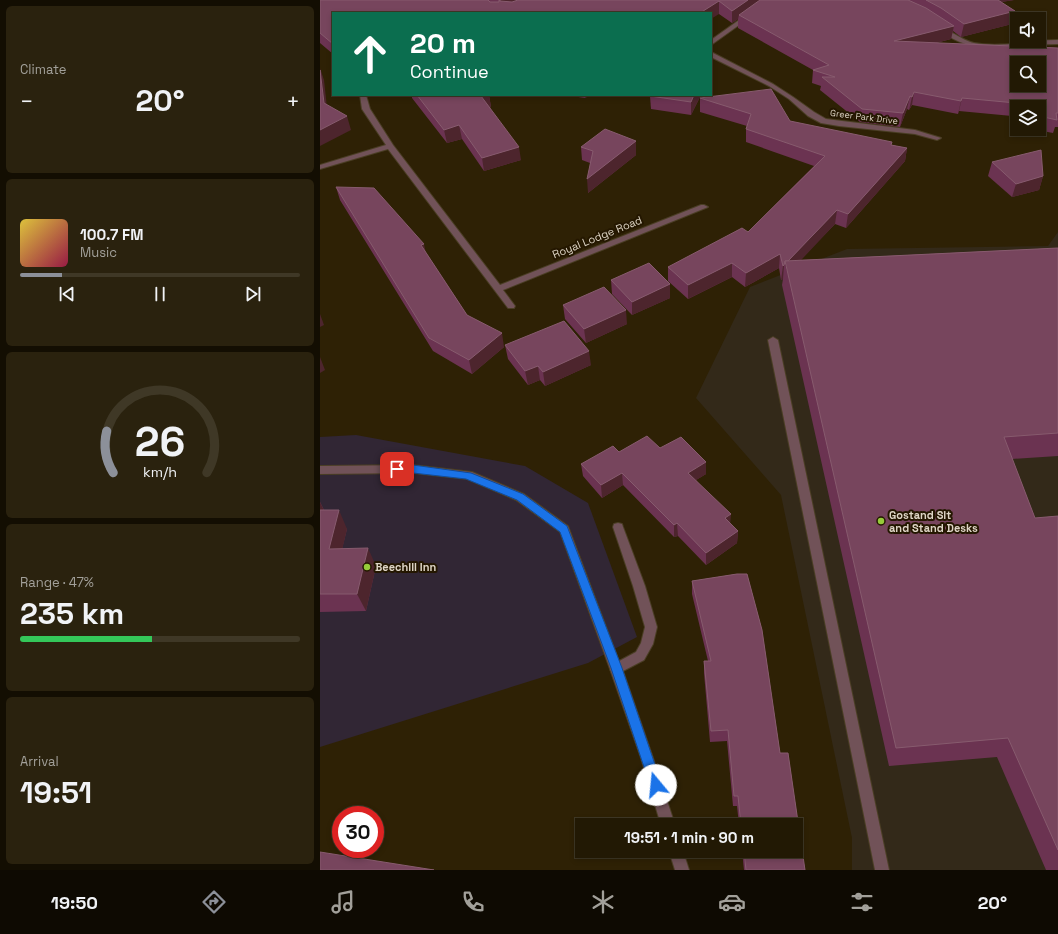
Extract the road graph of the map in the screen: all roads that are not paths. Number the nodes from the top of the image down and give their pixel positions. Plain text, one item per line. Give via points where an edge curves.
1 (771, 0) edge
2 (937, 25) edge
3 (1058, 42) edge
4 (712, 43) edge
5 (712, 55) edge
6 (363, 96) edge
7 (937, 138) dead end
8 (390, 146) junction
9 (320, 167) edge
10 (704, 207) dead end
11 (498, 289) junction
12 (511, 306) dead end
13 (773, 340) dead end
14 (320, 470) edge
15 (618, 528) dead end
16 (616, 668) junction
17 (666, 818) edge
18 (678, 858) edge
19 (682, 870) edge
20 (882, 870) edge

1 - 4 street
2 - 3 street via 953,37 974,45
5 - 7 street, Greer Park Drive via 771,85 824,121 915,132
6 - 8 street via 366,109
8 - 9 street
8 - 11 street
10 - 11 street, Royal Lodge Road
11 - 12 street
13 - 20 street
14 - 16 street via 413,469 468,475 520,497 564,529
15 - 16 street via 651,627 647,644 640,656
16 - 17 street
18 - 19 street

